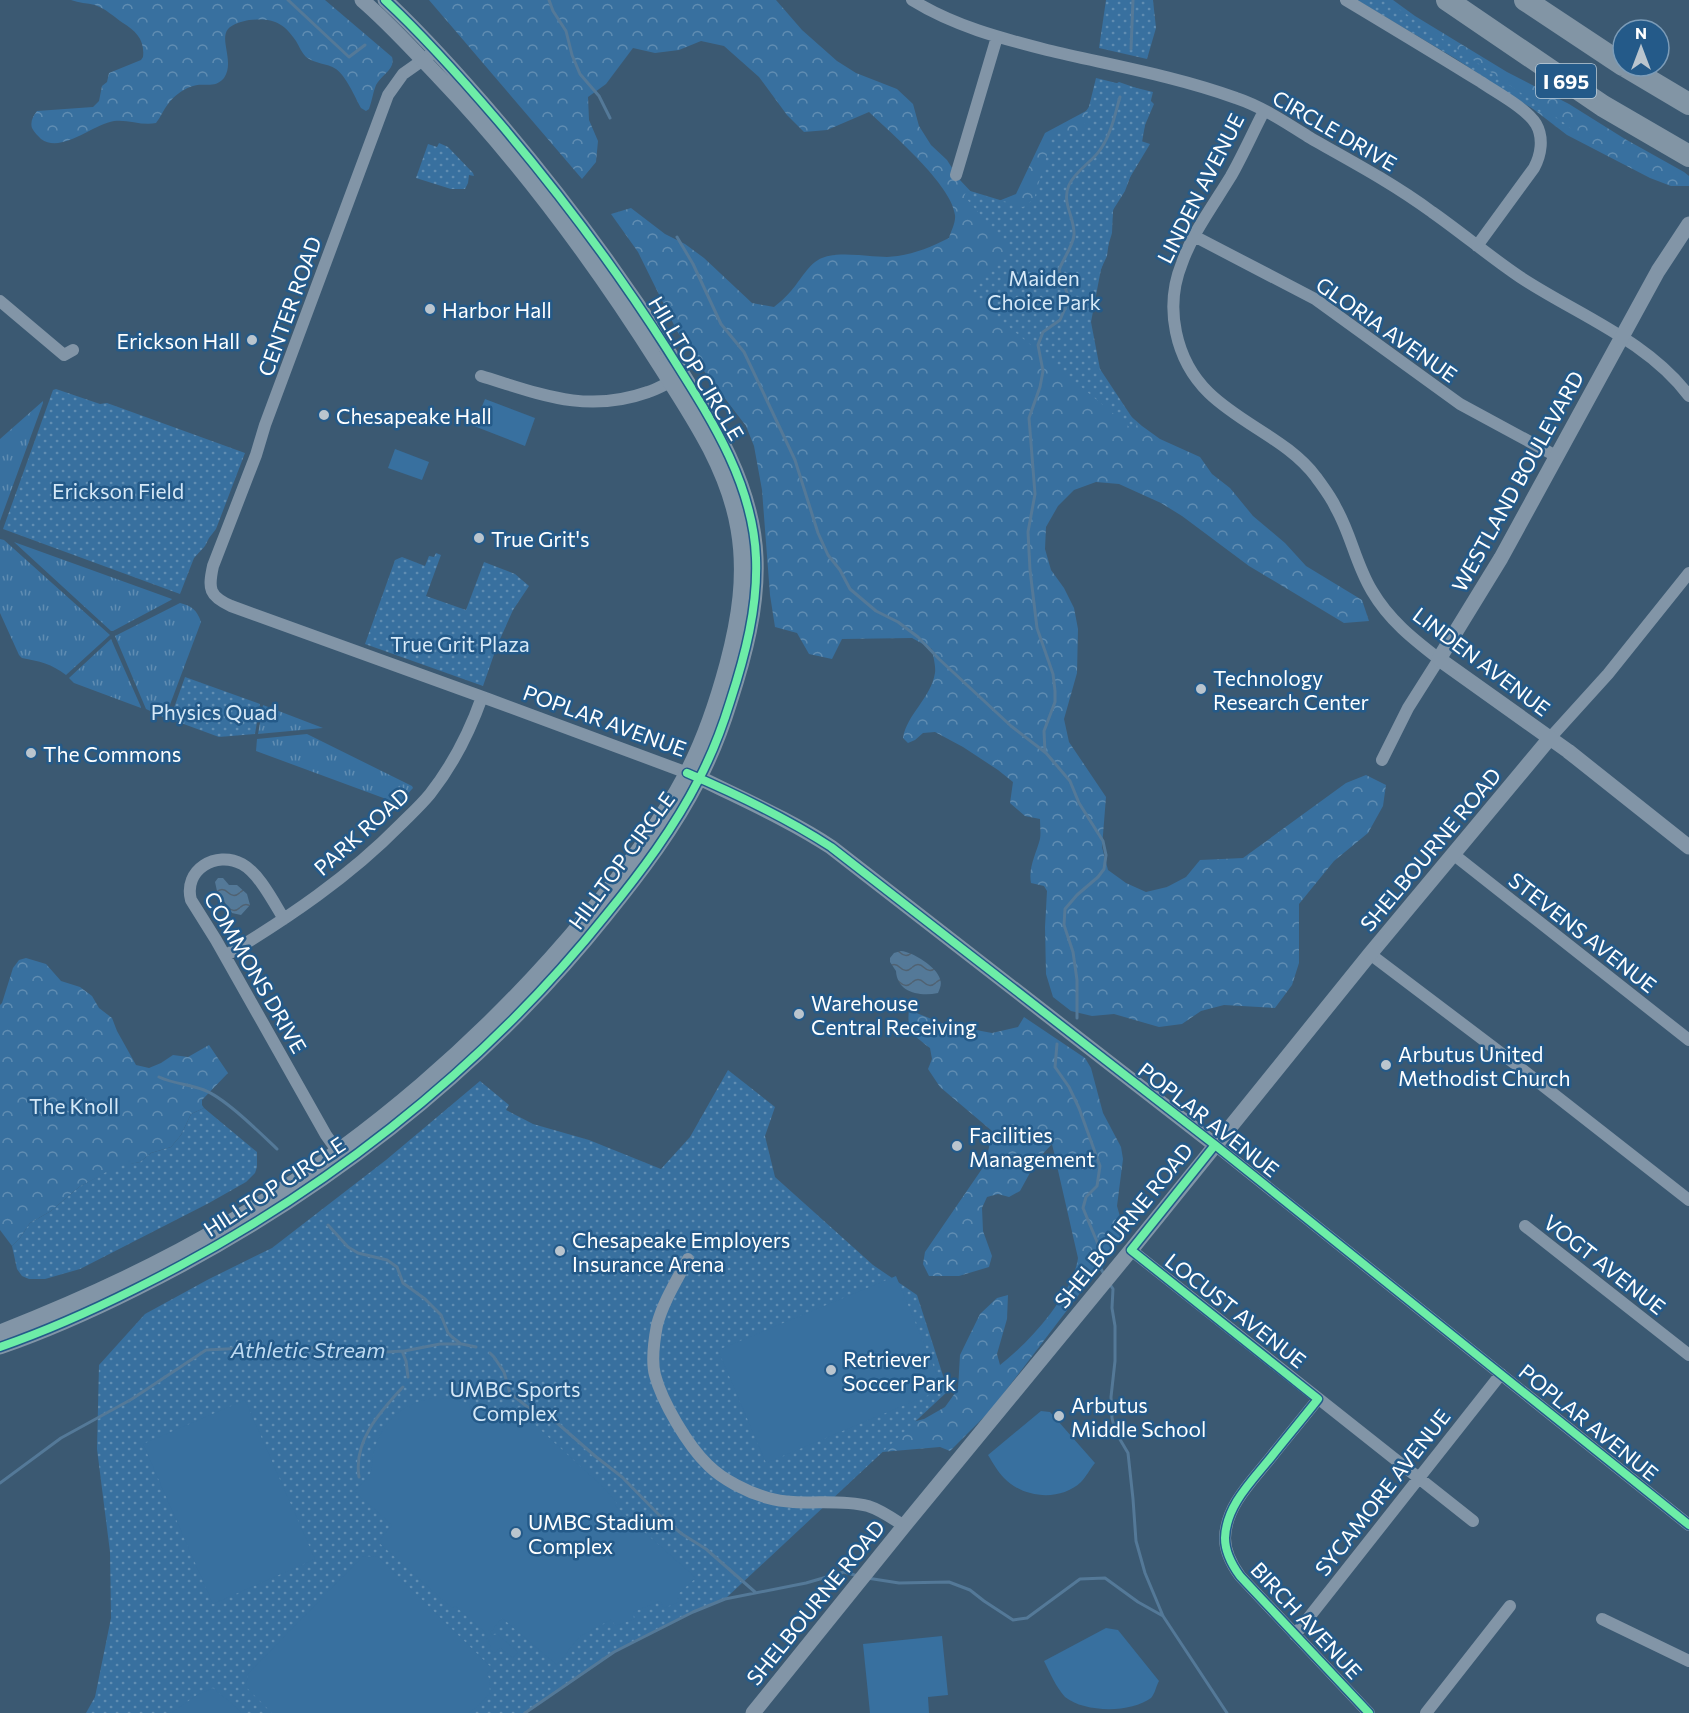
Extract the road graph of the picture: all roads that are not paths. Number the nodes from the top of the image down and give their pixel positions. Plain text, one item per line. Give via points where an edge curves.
1 (362, 0) edge
2 (384, 0) edge
3 (912, 0) edge
4 (1346, 0) edge
5 (1447, 0) edge
6 (1525, 0) edge
7 (997, 37) junction
8 (429, 55) junction
9 (1611, 56) edge
10 (1646, 78) edge
11 (1689, 104) edge
12 (1264, 111) junction
13 (1689, 156) edge
14 (956, 175) dead end
15 (1689, 224) edge
16 (1194, 236) junction
17 (1477, 246) junction
18 (0, 301) edge
19 (1621, 337) junction
20 (73, 350) dead end
21 (481, 376) dead end
22 (677, 379) junction
23 (1689, 396) edge
24 (1556, 456) junction
25 (1689, 573) edge
26 (212, 592) joint
27 (1439, 659) junction
28 (482, 697) junction
29 (1550, 738) junction
30 (1382, 760) dead end
31 (693, 775) junction
32 (1689, 847) edge
33 (1453, 854) junction
34 (284, 920) junction
35 (1370, 954) junction
36 (225, 956) junction
37 (1689, 1040) edge
38 (1215, 1145) junction
39 (341, 1156) junction
40 (1689, 1200) edge
41 (1525, 1226) dead end
42 (1131, 1250) junction
43 (688, 1259) dead end
44 (0, 1332) edge
45 (0, 1347) edge
46 (1689, 1354) edge
47 (1501, 1374) junction
48 (1318, 1399) junction
49 (1419, 1478) junction
50 (1473, 1521) dead end
51 (1689, 1525) edge
52 (904, 1526) junction
53 (1510, 1606) dead end
54 (1602, 1619) dead end
55 (1295, 1635) junction
56 (1689, 1661) edge
57 (753, 1713) edge
58 (1369, 1713) edge
59 (1426, 1713) edge

1 - 8 street, HILLTOP CIRCLE
2 - 8 street, HILLTOP CIRCLE
3 - 7 street, CIRCLE DRIVE
4 - 17 street via 1496,92 1536,124 1540,158
5 - 13 highway, I 695 via 1603,106
6 - 9 highway, I 695
7 - 12 street, CIRCLE DRIVE via 1202,87
7 - 14 street
8 - 22 street, HILLTOP CIRCLE via 543,196
8 - 26 street, CENTER ROAD via 403,75 388,95 213,566
10 - 11 highway, I 695
12 - 16 street, LINDEN AVENUE
12 - 17 street, CIRCLE DRIVE via 1395,186
15 - 19 street, WESTLAND BOULEVARD
16 - 24 street, GLORIA AVENUE via 1315,298 1460,404
16 - 27 street, LINDEN AVENUE via 1182,262 1174,300 1179,348 1191,372 1227,408 1276,439 1312,471 1337,509 1360,567 1384,610
17 - 19 street, CIRCLE DRIVE via 1520,277
18 - 20 street via 64,355
19 - 23 street, CIRCLE DRIVE via 1670,373
19 - 24 street, WESTLAND BOULEVARD
21 - 22 street via 551,397 588,402 627,398
22 - 31 street, HILLTOP CIRCLE via 732,501 742,560 736,630
24 - 27 street, WESTLAND BOULEVARD via 1501,558
25 - 29 street, SHELBOURNE ROAD via 1608,674
26 - 28 street, POPLAR AVENUE via 215,598 231,606
27 - 29 street, LINDEN AVENUE
27 - 30 street, WESTLAND BOULEVARD
28 - 31 street, POPLAR AVENUE
28 - 34 street, PARK ROAD via 448,767 429,794 362,861
29 - 32 street, LINDEN AVENUE
29 - 33 street, SHELBOURNE ROAD
31 - 38 street, POPLAR AVENUE via 831,847
31 - 39 street, HILLTOP CIRCLE via 614,883 532,980
33 - 35 street, SHELBOURNE ROAD
33 - 37 street, STEVENS AVENUE
34 - 36 street, PARK ROAD
34 - 36 street, COMMONS DRIVE via 266,889 242,864 218,860 200,867 190,885 191,900
35 - 38 street, SHELBOURNE ROAD
35 - 40 street
36 - 39 street, COMMONS DRIVE
38 - 42 street, SHELBOURNE ROAD
38 - 47 street, POPLAR AVENUE
39 - 44 street, HILLTOP CIRCLE via 132,1275
39 - 45 street, HILLTOP CIRCLE via 271,1213 206,1252 87,1312
41 - 46 street, VOGT AVENUE
42 - 48 street, LOCUST AVENUE
42 - 52 street, SHELBOURNE ROAD
43 - 52 street via 657,1324 653,1359 655,1375 676,1421 708,1466 727,1480 768,1498 869,1507
47 - 49 street, SYCAMORE AVENUE
47 - 51 street, POPLAR AVENUE
48 - 49 street, LOCUST AVENUE
48 - 55 street, BIRCH AVENUE via 1241,1494 1227,1522 1225,1539 1226,1550 1240,1576
49 - 50 street, LOCUST AVENUE
49 - 55 street, SYCAMORE AVENUE
52 - 57 street, SHELBOURNE ROAD
53 - 59 street
54 - 56 street
55 - 58 street, BIRCH AVENUE

